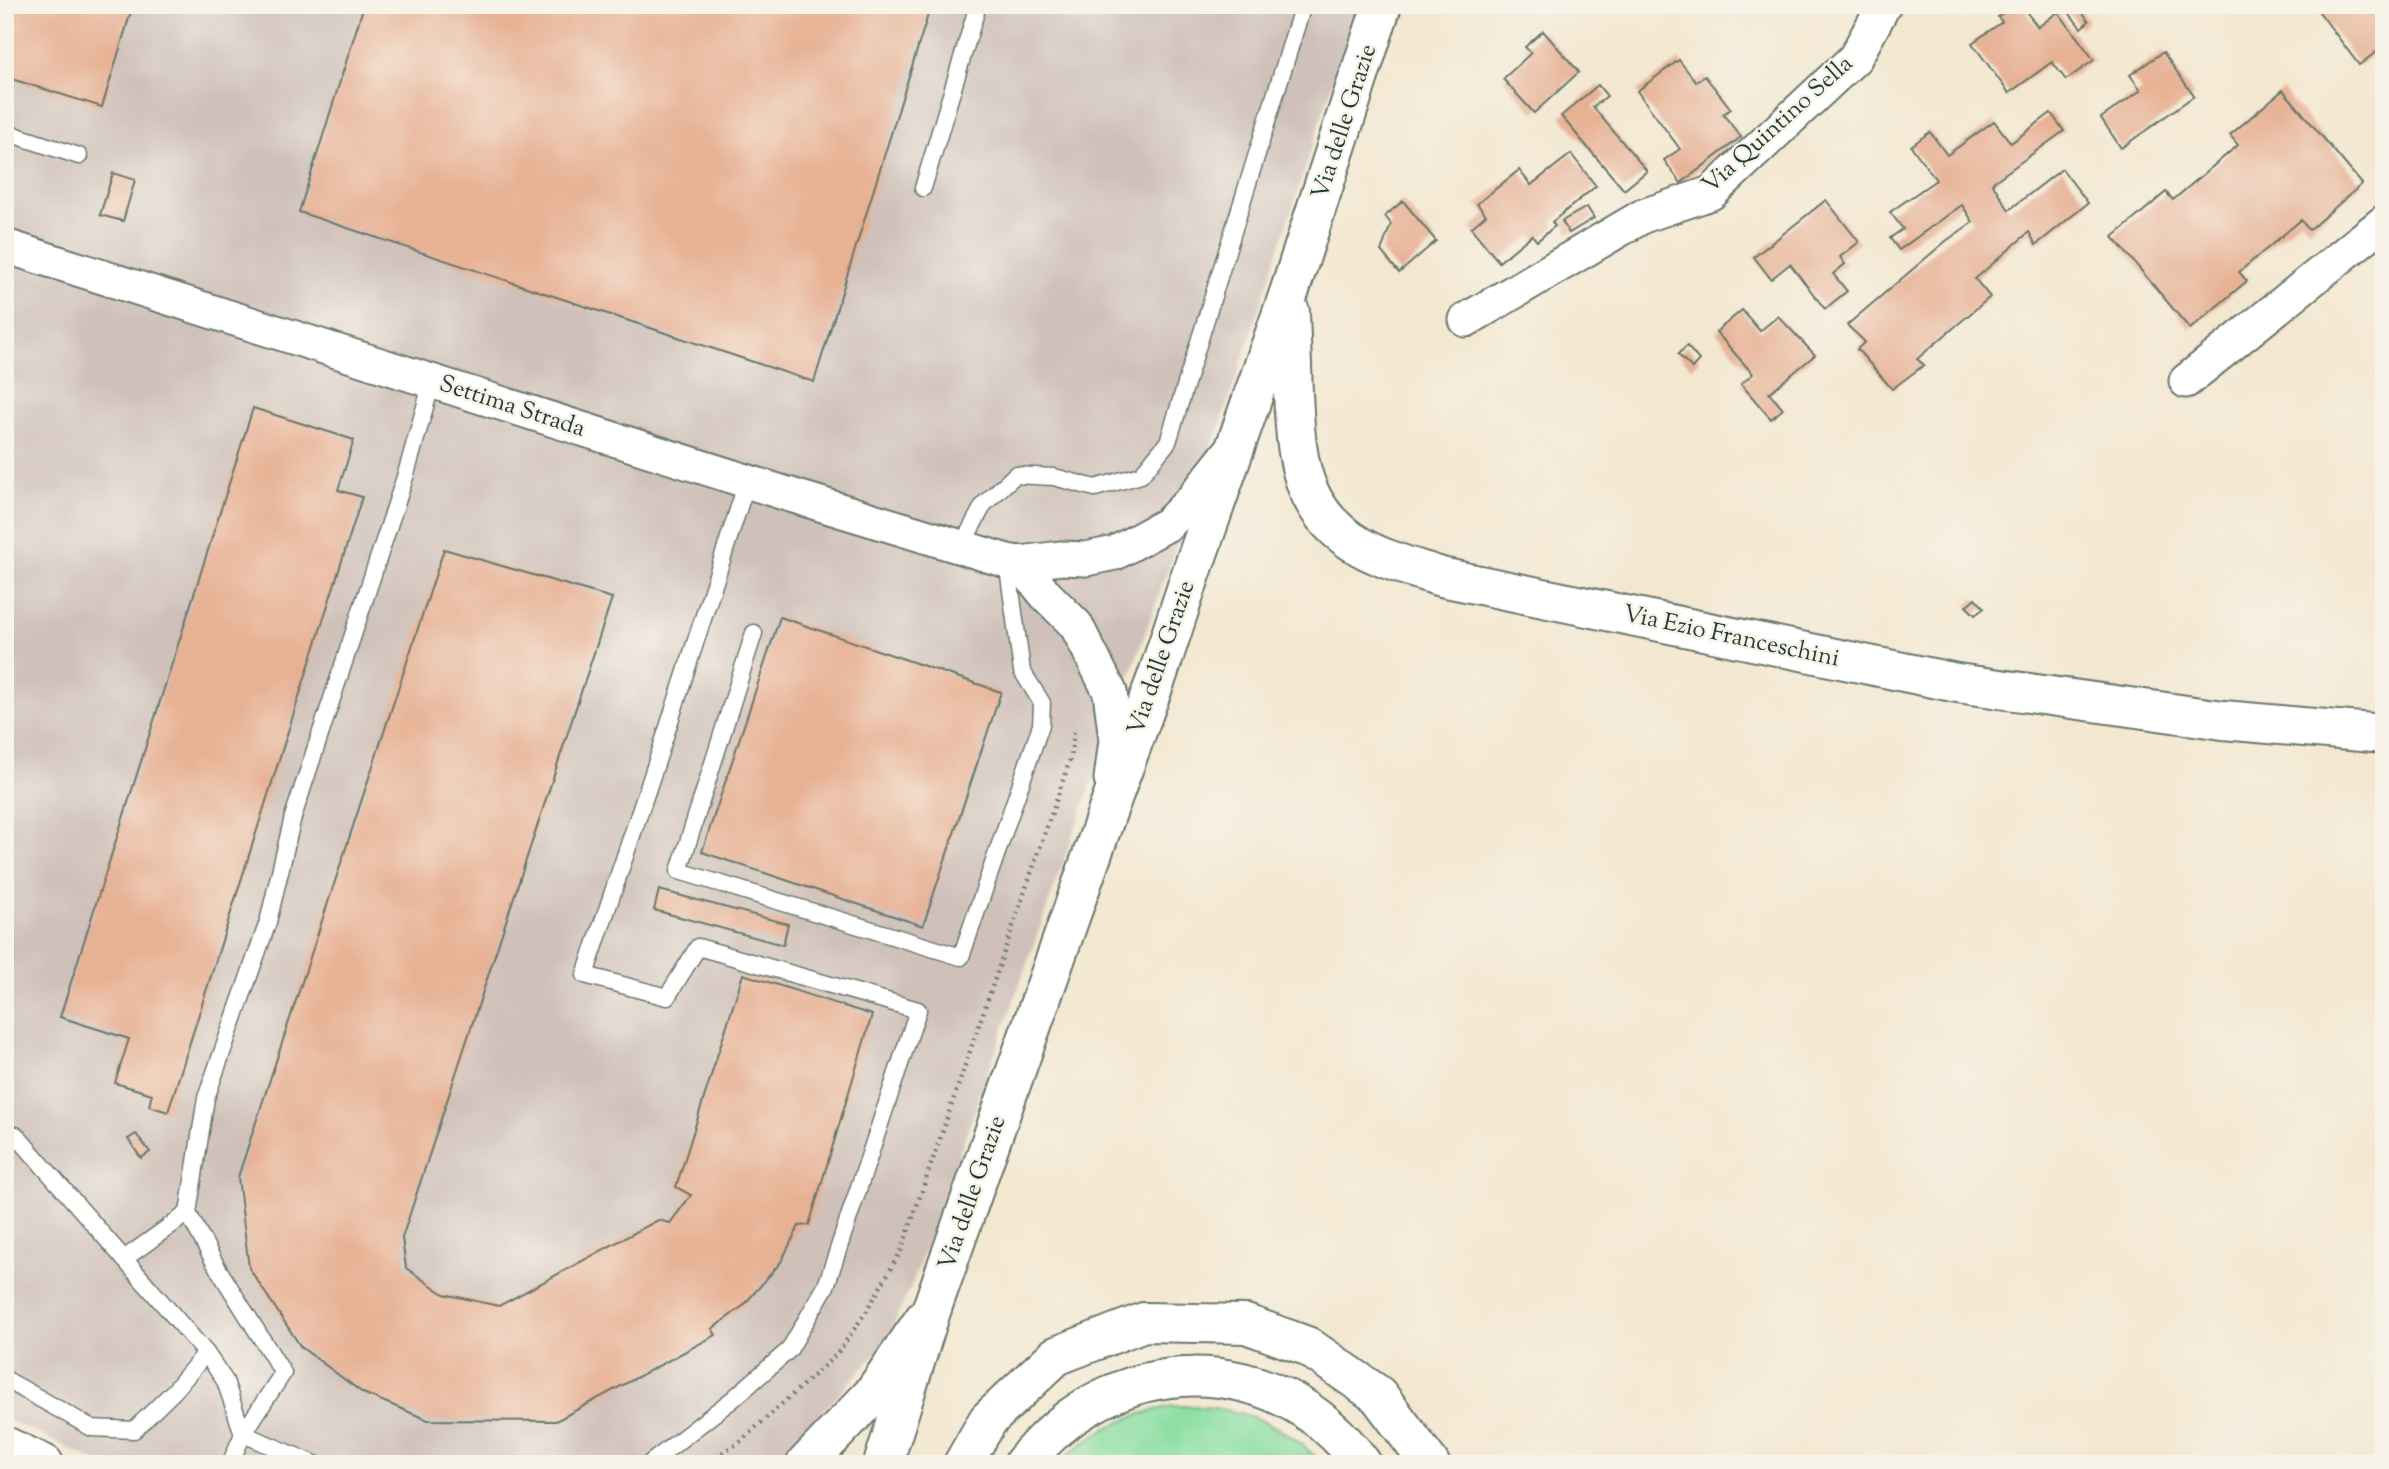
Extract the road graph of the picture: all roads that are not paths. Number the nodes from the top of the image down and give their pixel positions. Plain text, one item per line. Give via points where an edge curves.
1 (978, 5) edge
2 (1303, 5) edge
3 (1382, 5) edge
4 (1884, 5) edge
5 (5, 132) edge
6 (79, 156) dead end
7 (923, 188) dead end
8 (2384, 222) edge
9 (5, 246) edge
10 (1289, 293) junction
11 (1466, 320) dead end
12 (2186, 381) dead end
13 (432, 382) junction
14 (1236, 444) junction
15 (747, 482) junction
16 (961, 547) junction
17 (1014, 562) junction
18 (754, 633) dead end
19 (2384, 734) edge
20 (1108, 810) junction
21 (5, 1144) edge
22 (188, 1213) junction
23 (124, 1259) junction
24 (932, 1308) junction
25 (206, 1353) junction
26 (5, 1379) edge
27 (243, 1434) junction
28 (5, 1446) edge
29 (44, 1464) edge
30 (230, 1464) edge
31 (315, 1464) edge
32 (649, 1464) edge
33 (806, 1464) edge
34 (883, 1464) edge
35 (963, 1464) edge
36 (1023, 1464) edge
37 (1362, 1464) edge
38 (1430, 1464) edge

1 - 7 lane
2 - 16 lane via 1168,442 1141,475 1095,488 1054,477 1015,475 984,504
3 - 10 main road, Via delle Grazie
4 - 11 street, Via Quintino Sella via 1855,58 1711,193 1643,216
5 - 6 lane
8 - 12 street
9 - 13 street, Settima Strada
10 - 14 main road, Via delle Grazie
10 - 19 main road, Via Ezio Franceschini via 1301,472 1322,512 1358,545 1380,557 1441,577 1957,683 2223,720
13 - 15 street, Settima Strada
13 - 22 lane via 293,817 268,922 206,1098
14 - 17 street, Settima Strada via 1168,524 1115,553
14 - 20 main road, Via delle Grazie
15 - 16 street, Settima Strada
15 - 32 lane via 585,975 667,997 698,947 918,1010 827,1286 789,1350
16 - 17 street, Settima Strada
17 - 18 lane via 1022,671 1042,703 1041,725 961,957 679,871
17 - 20 street via 1076,625 1110,692 1116,740
20 - 24 main road, Via delle Grazie
21 - 23 lane via 16,1135
22 - 23 lane
22 - 27 lane via 283,1373
23 - 25 lane
24 - 33 main road via 872,1395
24 - 34 main road
25 - 26 lane via 134,1430 92,1428
25 - 27 lane via 225,1381
27 - 30 lane
27 - 31 lane
28 - 29 main road
35 - 38 main road via 988,1420 1055,1356 1144,1322 1246,1324 1307,1346 1378,1395
36 - 37 main road via 1065,1420 1095,1400 1178,1376 1231,1381 1302,1408 1337,1435

